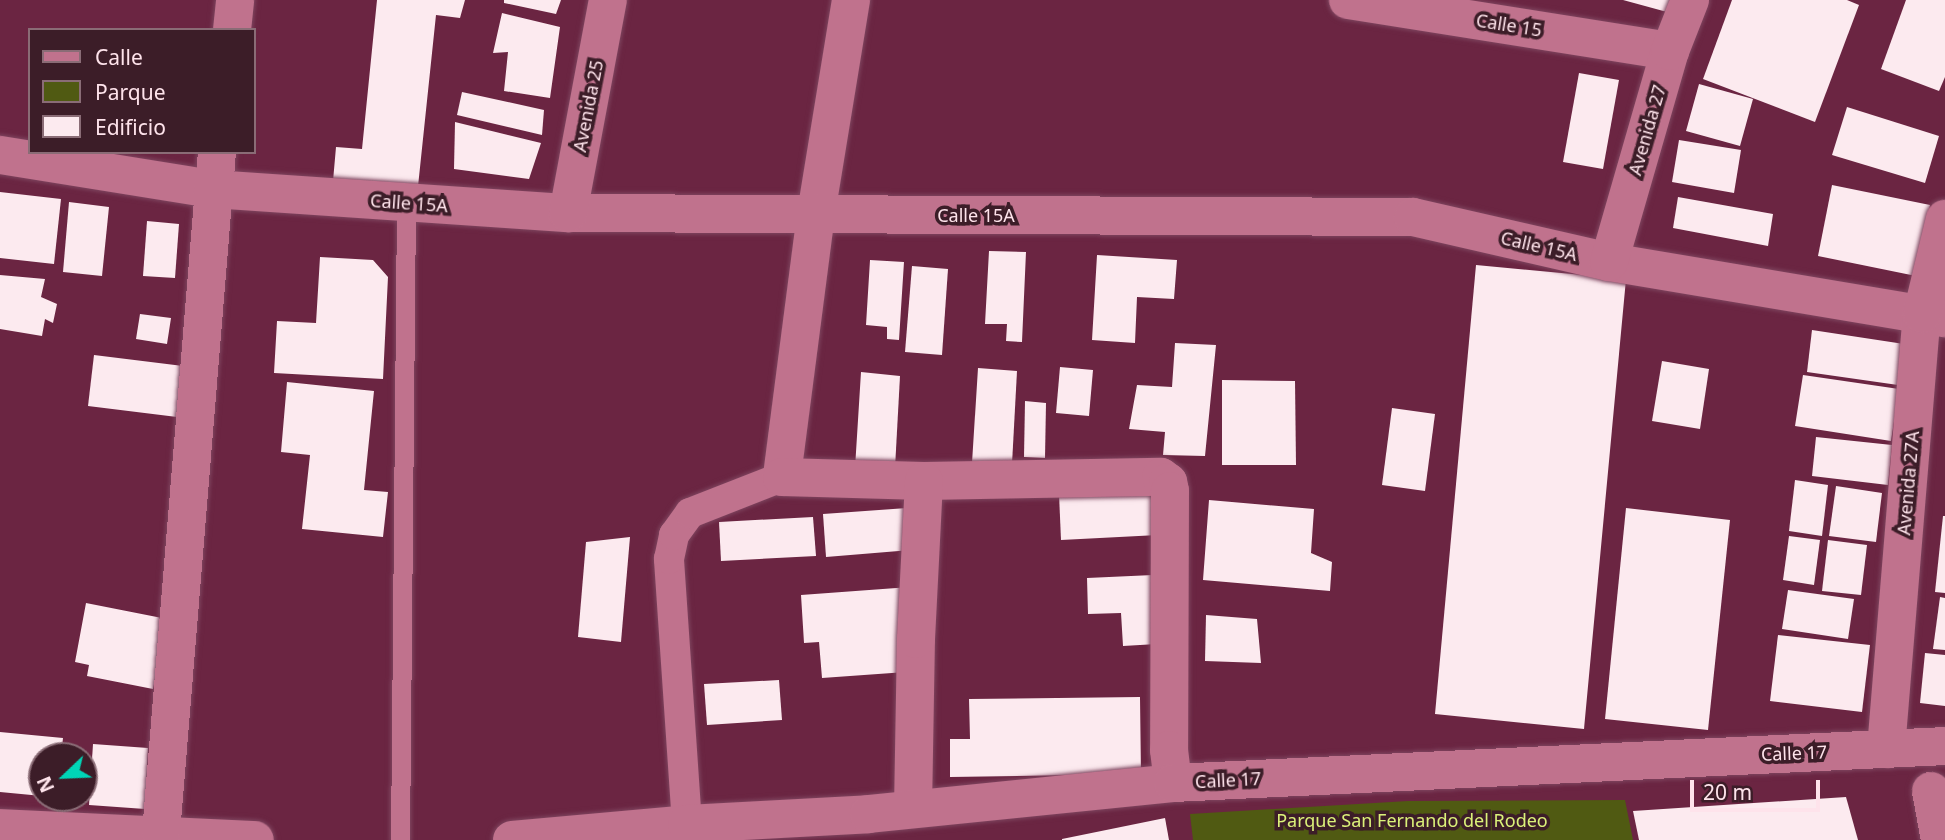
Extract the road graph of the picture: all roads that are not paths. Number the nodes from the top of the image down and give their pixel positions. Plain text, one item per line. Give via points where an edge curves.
1 (235, 0) edge
2 (608, 0) edge
3 (851, 0) edge
4 (1348, 0) edge
5 (1690, 0) edge
6 (232, 28) edge
7 (1670, 51) junction
8 (0, 155) edge
9 (215, 170) edge
10 (406, 204) junction
11 (568, 213) junction
12 (816, 214) junction
13 (1945, 219) edge
14 (1609, 262) junction
15 (1933, 316) edge
16 (782, 477) junction
17 (924, 481) junction
18 (1918, 748) edge
19 (1173, 783) junction
20 (1931, 791) joint
21 (913, 809) junction
22 (687, 824) junction
23 (870, 827) edge
24 (0, 828) edge
25 (161, 833) junction
26 (255, 840) edge
27 (400, 840) edge
28 (512, 840) edge
29 (1940, 840) edge

1 - 6 street
2 - 11 street, Avenida 25
3 - 12 street
4 - 7 street, Calle 15
5 - 7 street, Avenida 27
7 - 14 street, Avenida 27
8 - 9 street, Calle 15A
9 - 10 street, Calle 15A
9 - 25 street
10 - 11 street, Calle 15A
10 - 27 lane
11 - 12 street, Calle 15A
12 - 14 street, Calle 15A via 1413,217
12 - 16 street
13 - 15 street, Avenida 27A
14 - 15 street, Calle 15A
15 - 18 street, Avenida 27A
16 - 17 street
16 - 22 street via 690,513 674,535 669,559
17 - 19 street via 1161,477 1168,482
17 - 21 street
18 - 19 street, Calle 17
18 - 20 street
19 - 21 street, Calle 17
20 - 29 street
21 - 23 street, Calle 17
22 - 23 street, Calle 17
22 - 28 street, Calle 17
24 - 25 street
25 - 26 street

